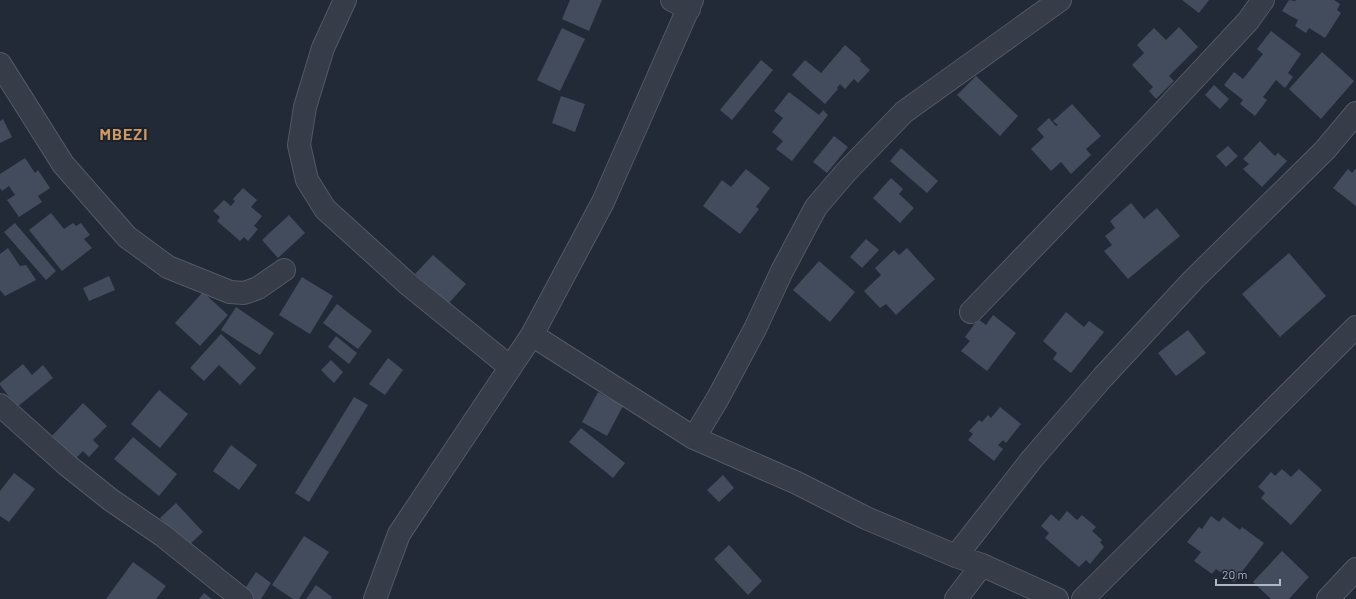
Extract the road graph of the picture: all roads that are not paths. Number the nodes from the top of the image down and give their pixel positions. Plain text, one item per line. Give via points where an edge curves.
1 (346, 0) edge
2 (1060, 0) edge
3 (1263, 0) edge
4 (685, 3) edge
5 (0, 64) edge
6 (1356, 113) edge
7 (284, 270) dead end
8 (971, 312) dead end
9 (1356, 327) edge
10 (532, 335) junction
11 (510, 367) junction
12 (0, 405) edge
13 (694, 438) junction
14 (956, 556) junction
15 (982, 565) junction
16 (1356, 569) edge
17 (242, 599) edge
18 (375, 599) edge
19 (956, 599) edge
20 (1057, 599) edge
21 (1083, 599) edge
22 (1328, 599) edge

1 - 11 street via 323,48 305,107 299,146 307,180 325,208 342,224 409,285
2 - 13 street via 904,112 831,189 816,207 755,329
3 - 8 street via 1248,21 1150,126
4 - 10 street via 603,202
5 - 7 street via 63,164 127,237 168,267 230,292 244,293 258,288
6 - 14 street via 1325,150 1193,280 1102,377 1032,459
9 - 21 street
10 - 11 street
10 - 13 street
11 - 18 street via 399,534
12 - 17 street via 67,465 111,500 162,535
13 - 14 street via 797,483 866,518
14 - 15 street
15 - 19 street
15 - 20 street
16 - 22 street

